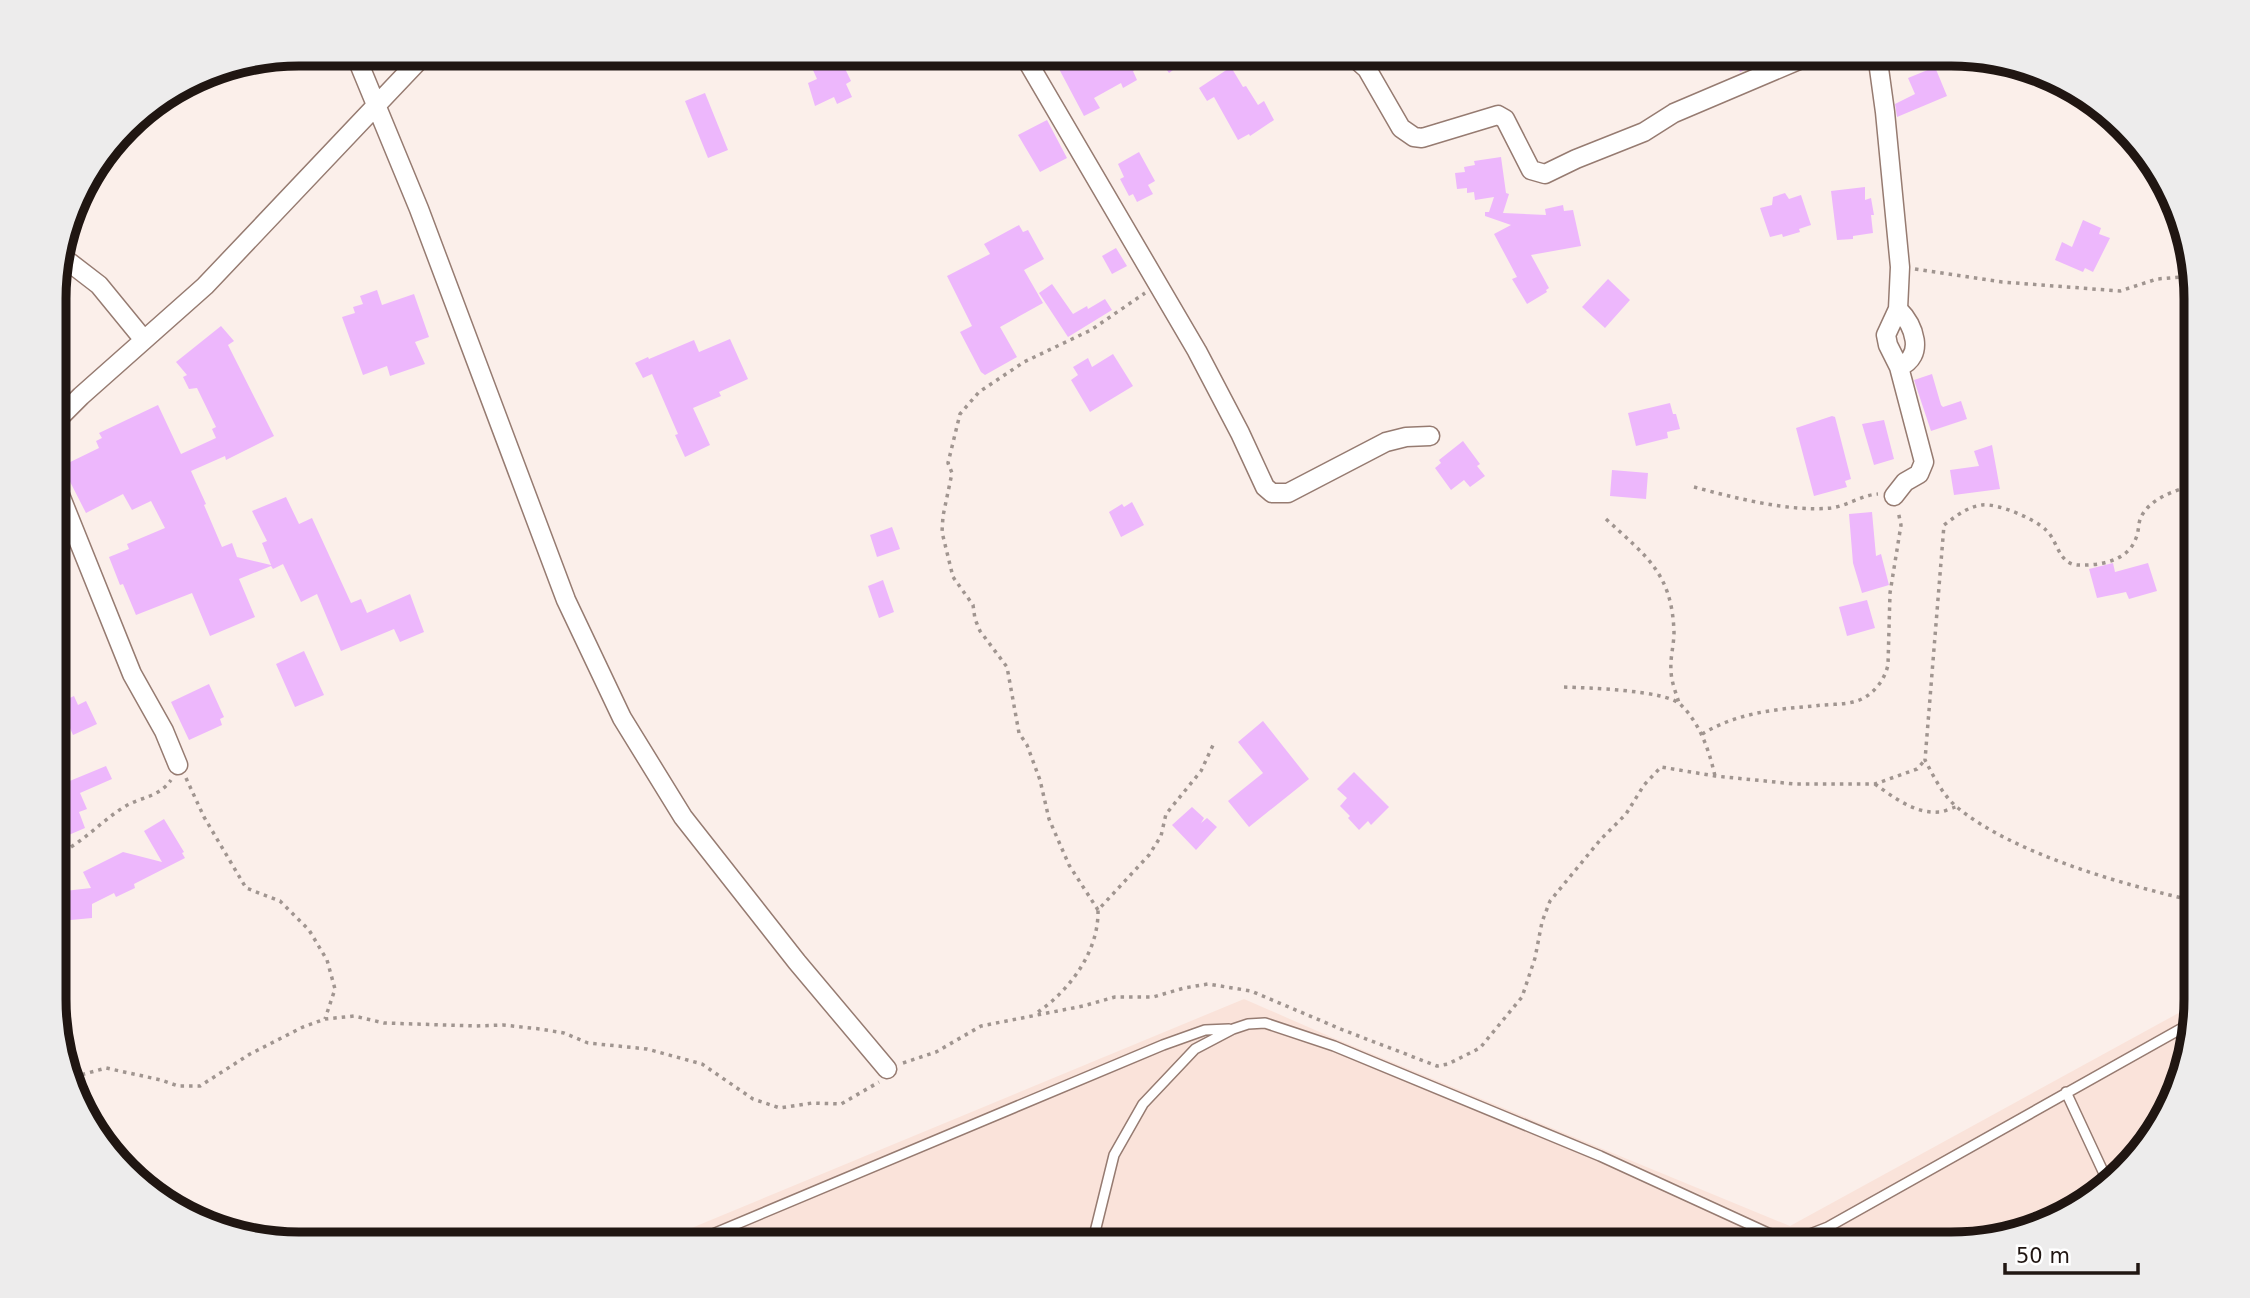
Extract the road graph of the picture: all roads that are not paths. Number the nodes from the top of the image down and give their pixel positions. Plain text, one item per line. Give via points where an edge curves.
1 (360, 66) edge
2 (414, 66) edge
3 (1030, 66) edge
4 (1364, 66) edge
5 (1785, 66) edge
6 (1879, 66) edge
7 (375, 107) junction
8 (69, 262) edge
9 (1898, 309) junction
10 (144, 340) junction
11 (1899, 367) junction
12 (66, 412) edge
13 (1430, 436) dead end
14 (1894, 495) road end
15 (66, 510) edge
16 (178, 765) road end
17 (2181, 1028) edge
18 (1233, 1029) junction
19 (887, 1069) road end
20 (2066, 1092) junction
21 (2104, 1174) edge
22 (1769, 1231) edge
23 (1817, 1231) edge
24 (718, 1232) edge
25 (1095, 1232) edge

1 - 7 street
2 - 7 street
3 - 13 street via 1272,493 1302,487 1386,442
4 - 5 street via 1408,134 1422,138 1498,115 1505,119 1531,170 1541,174
6 - 9 street via 1900,267
7 - 10 street via 205,286
7 - 19 street via 419,209 566,600 622,718 683,817
8 - 10 street via 99,285
9 - 11 street via 1886,335
9 - 11 street via 1915,339 1912,357
10 - 12 street
11 - 14 street via 1924,462 1919,474
15 - 16 street via 132,674
17 - 20 lane
18 - 22 lane via 1265,1023 1334,1046
18 - 24 lane via 1205,1030 1164,1045
18 - 25 lane via 1195,1049 1143,1104 1114,1155
20 - 21 lane
20 - 23 lane

